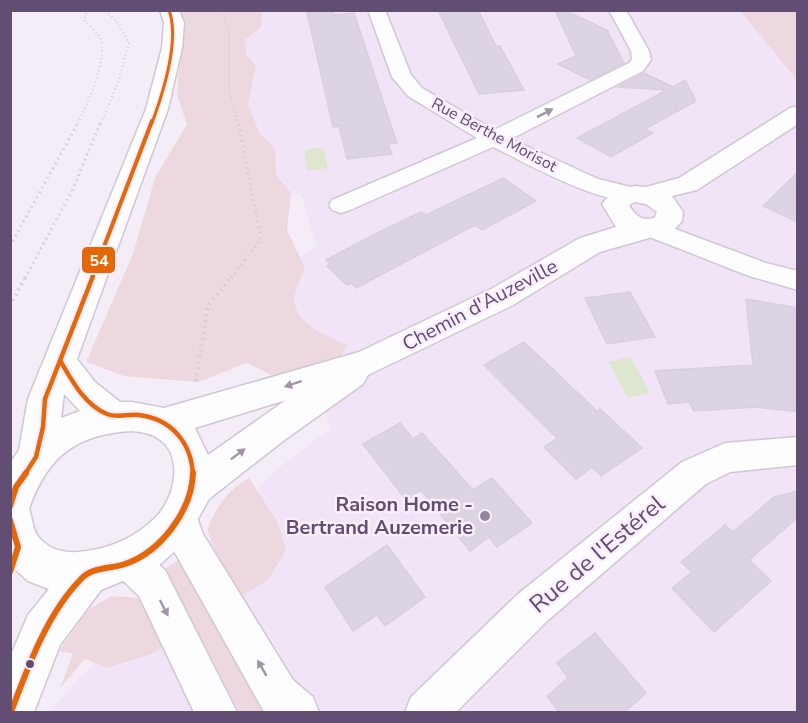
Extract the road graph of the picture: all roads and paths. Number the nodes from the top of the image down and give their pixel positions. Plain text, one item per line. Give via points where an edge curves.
1 (87, 10) edge
2 (105, 10) edge
3 (158, 10) edge
4 (169, 10) edge
5 (220, 10) edge
6 (376, 10) edge
7 (617, 10) edge
8 (172, 48) junction
9 (798, 113) edge
10 (492, 138) junction
11 (688, 184) junction
12 (628, 203) junction
13 (341, 205) dead end
14 (658, 220) junction
15 (590, 245) junction
16 (10, 246) edge
17 (798, 281) edge
18 (10, 306) edge
19 (61, 362) junction
20 (369, 362) junction
21 (196, 382) dead end
22 (112, 416) junction
23 (165, 423) junction
24 (798, 451) edge
25 (36, 457) junction
26 (186, 503) junction
27 (12, 535) edge
28 (130, 562) junction
29 (87, 574) junction
30 (11, 712) edge
31 (216, 712) edge
32 (298, 712) edge
33 (426, 712) edge

1 - 16 path via 84,20 101,40 103,51 98,76 74,130
2 - 18 path via 129,43 118,81 72,191
3 - 8 street
4 - 8 street via 174,23
5 - 21 path via 229,32 230,89 261,239 208,306
6 - 10 street, Rue Berthe Morisot via 402,77 415,92
10 -> 7 street via 636,67 642,60 640,51
8 - 19 street via 157,109
9 - 11 street
10 - 12 street, Rue Berthe Morisot
10 - 13 street
11 - 12 street
11 - 14 street
12 - 14 street via 628,223
12 - 15 street, Chemin d'Auzeville
14 - 15 street, Chemin d'Auzeville
14 - 17 street via 707,248 758,270
15 - 20 street, Chemin d'Auzeville via 502,297
19 - 22 street via 88,400
19 - 25 street via 45,399
20 -> 23 street, Chemin d'Auzeville
26 -> 20 street, Chemin d'Auzeville via 270,430
22 - 23 street via 138,415
22 - 25 street via 64,433
23 - 26 street via 186,443 194,464
24 - 33 street, Rue de l'Estérel via 725,458 694,473 532,608
25 - 27 street via 16,487
26 - 28 street via 158,543
32 -> 26 street via 278,695 188,542
27 - 29 street via 35,563 59,572
28 - 29 street
28 -> 31 street via 152,583
29 - 30 street via 44,631

